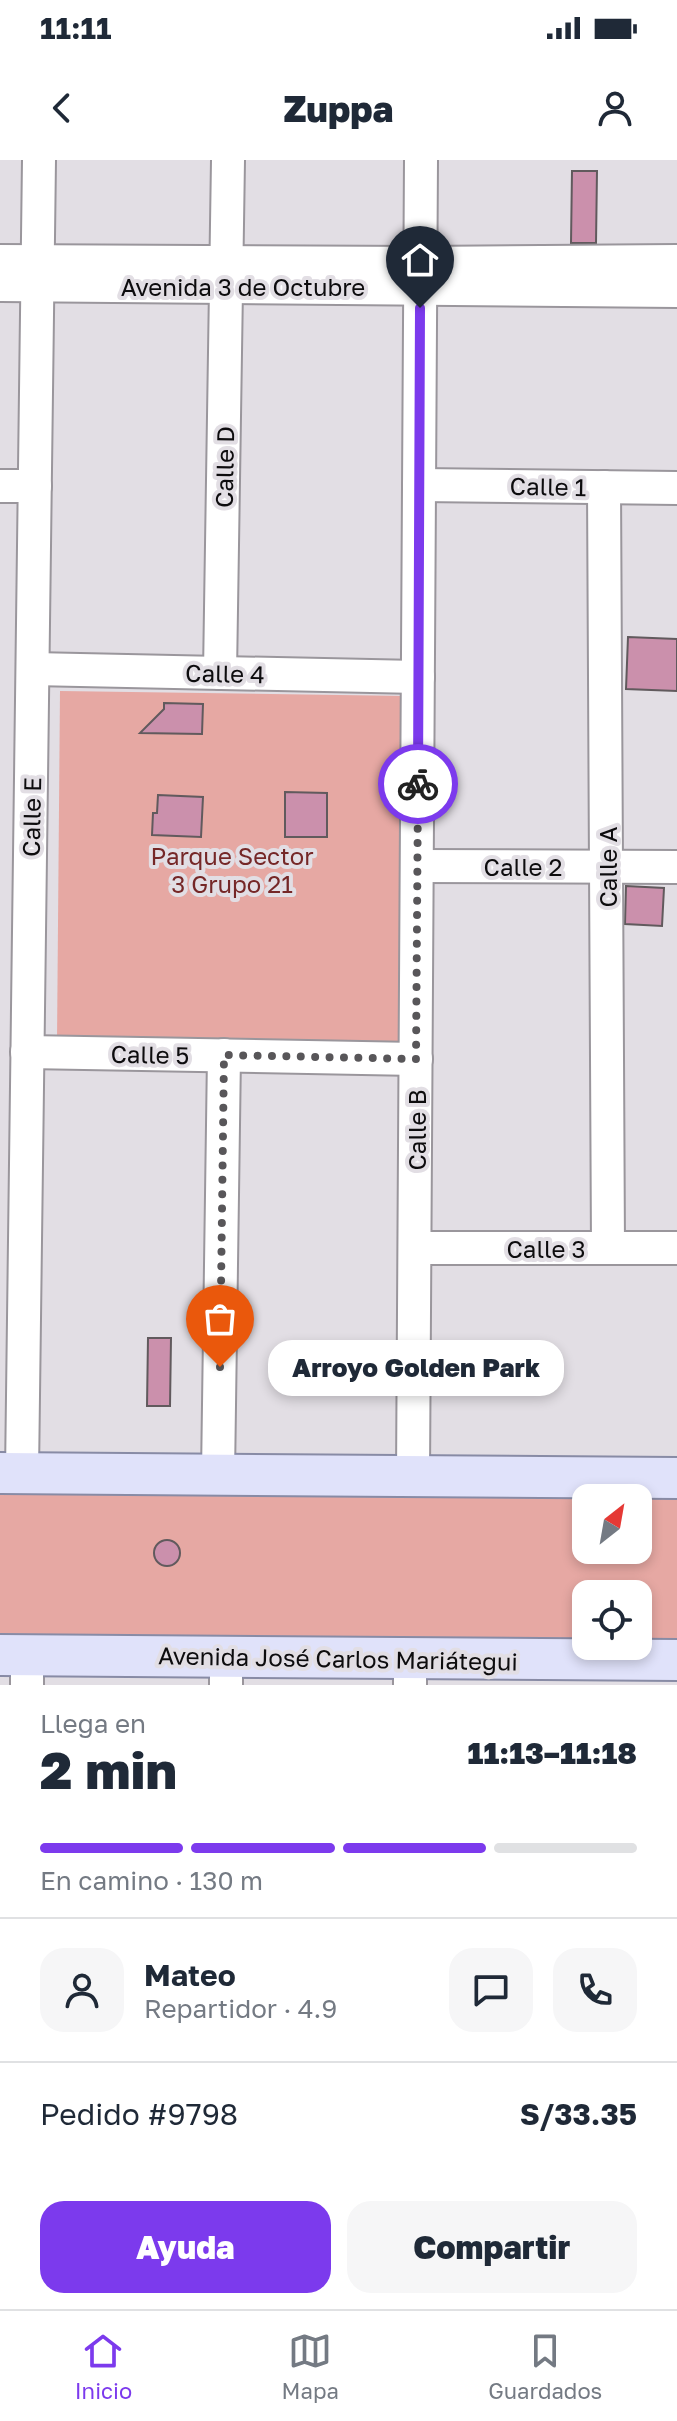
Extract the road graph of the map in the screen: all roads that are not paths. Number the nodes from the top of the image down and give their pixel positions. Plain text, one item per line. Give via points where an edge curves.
1 (39, 160) edge
2 (228, 160) edge
3 (421, 160) edge
4 (0, 261) edge
5 (677, 261) edge
6 (37, 273) junction
7 (226, 274) junction
8 (421, 276) junction
9 (0, 285) edge
10 (677, 291) edge
11 (419, 485) junction
12 (0, 486) edge
13 (35, 486) junction
14 (604, 487) junction
15 (677, 488) edge
16 (33, 669) junction
17 (220, 673) junction
18 (418, 677) junction
19 (15, 866) edge
20 (417, 866) junction
21 (607, 867) junction
22 (677, 867) edge
23 (27, 1052) junction
24 (224, 1055) junction
25 (416, 1059) junction
26 (12, 1240) edge
27 (415, 1248) junction
28 (608, 1248) junction
29 (677, 1248) edge
30 (11, 1473) edge
31 (218, 1475) junction
32 (413, 1476) junction
33 (677, 1478) edge
34 (677, 1660) edge
35 (18, 1665) edge
36 (226, 1671) edge
37 (410, 1672) edge

1 - 6 street, Calle E
2 - 7 street, Calle D
3 - 8 street, Calle B
4 - 6 street, Avenida 3 de Octubre
5 - 8 street, Avenida 3 de Octubre
6 - 7 street, Avenida 3 de Octubre
6 - 9 street, Avenida 3 de Octubre
6 - 13 street, Calle E
7 - 8 street, Avenida 3 de Octubre
7 - 17 street, Calle D
8 - 10 street, Avenida 3 de Octubre
8 - 11 street, Calle B
11 - 14 street, Calle 1
11 - 18 street, Calle B
12 - 13 street
13 - 16 street, Calle E
14 - 15 street, Calle 1
14 - 21 street, Calle A
16 - 17 street, Calle 4
16 - 19 street, Calle E
17 - 18 street, Calle 4
18 - 20 street, Calle B
19 - 23 street, Calle E
20 - 21 street, Calle 2
20 - 25 street, Calle B
21 - 22 street, Calle 2
21 - 28 street, Calle A
23 - 24 street, Calle 5
23 - 26 street, Calle E
24 - 25 street, Calle 5
24 - 31 street
25 - 27 street, Calle B
26 - 30 street, Calle E
27 - 28 street, Calle 3
27 - 32 street, Calle B
28 - 29 street, Calle 3
30 - 31 main road
31 - 32 main road
32 - 33 main road
34 - 37 main road, Avenida José Carlos Mariátegui
35 - 36 main road, Avenida José Carlos Mariátegui
36 - 37 main road, Avenida José Carlos Mariátegui

